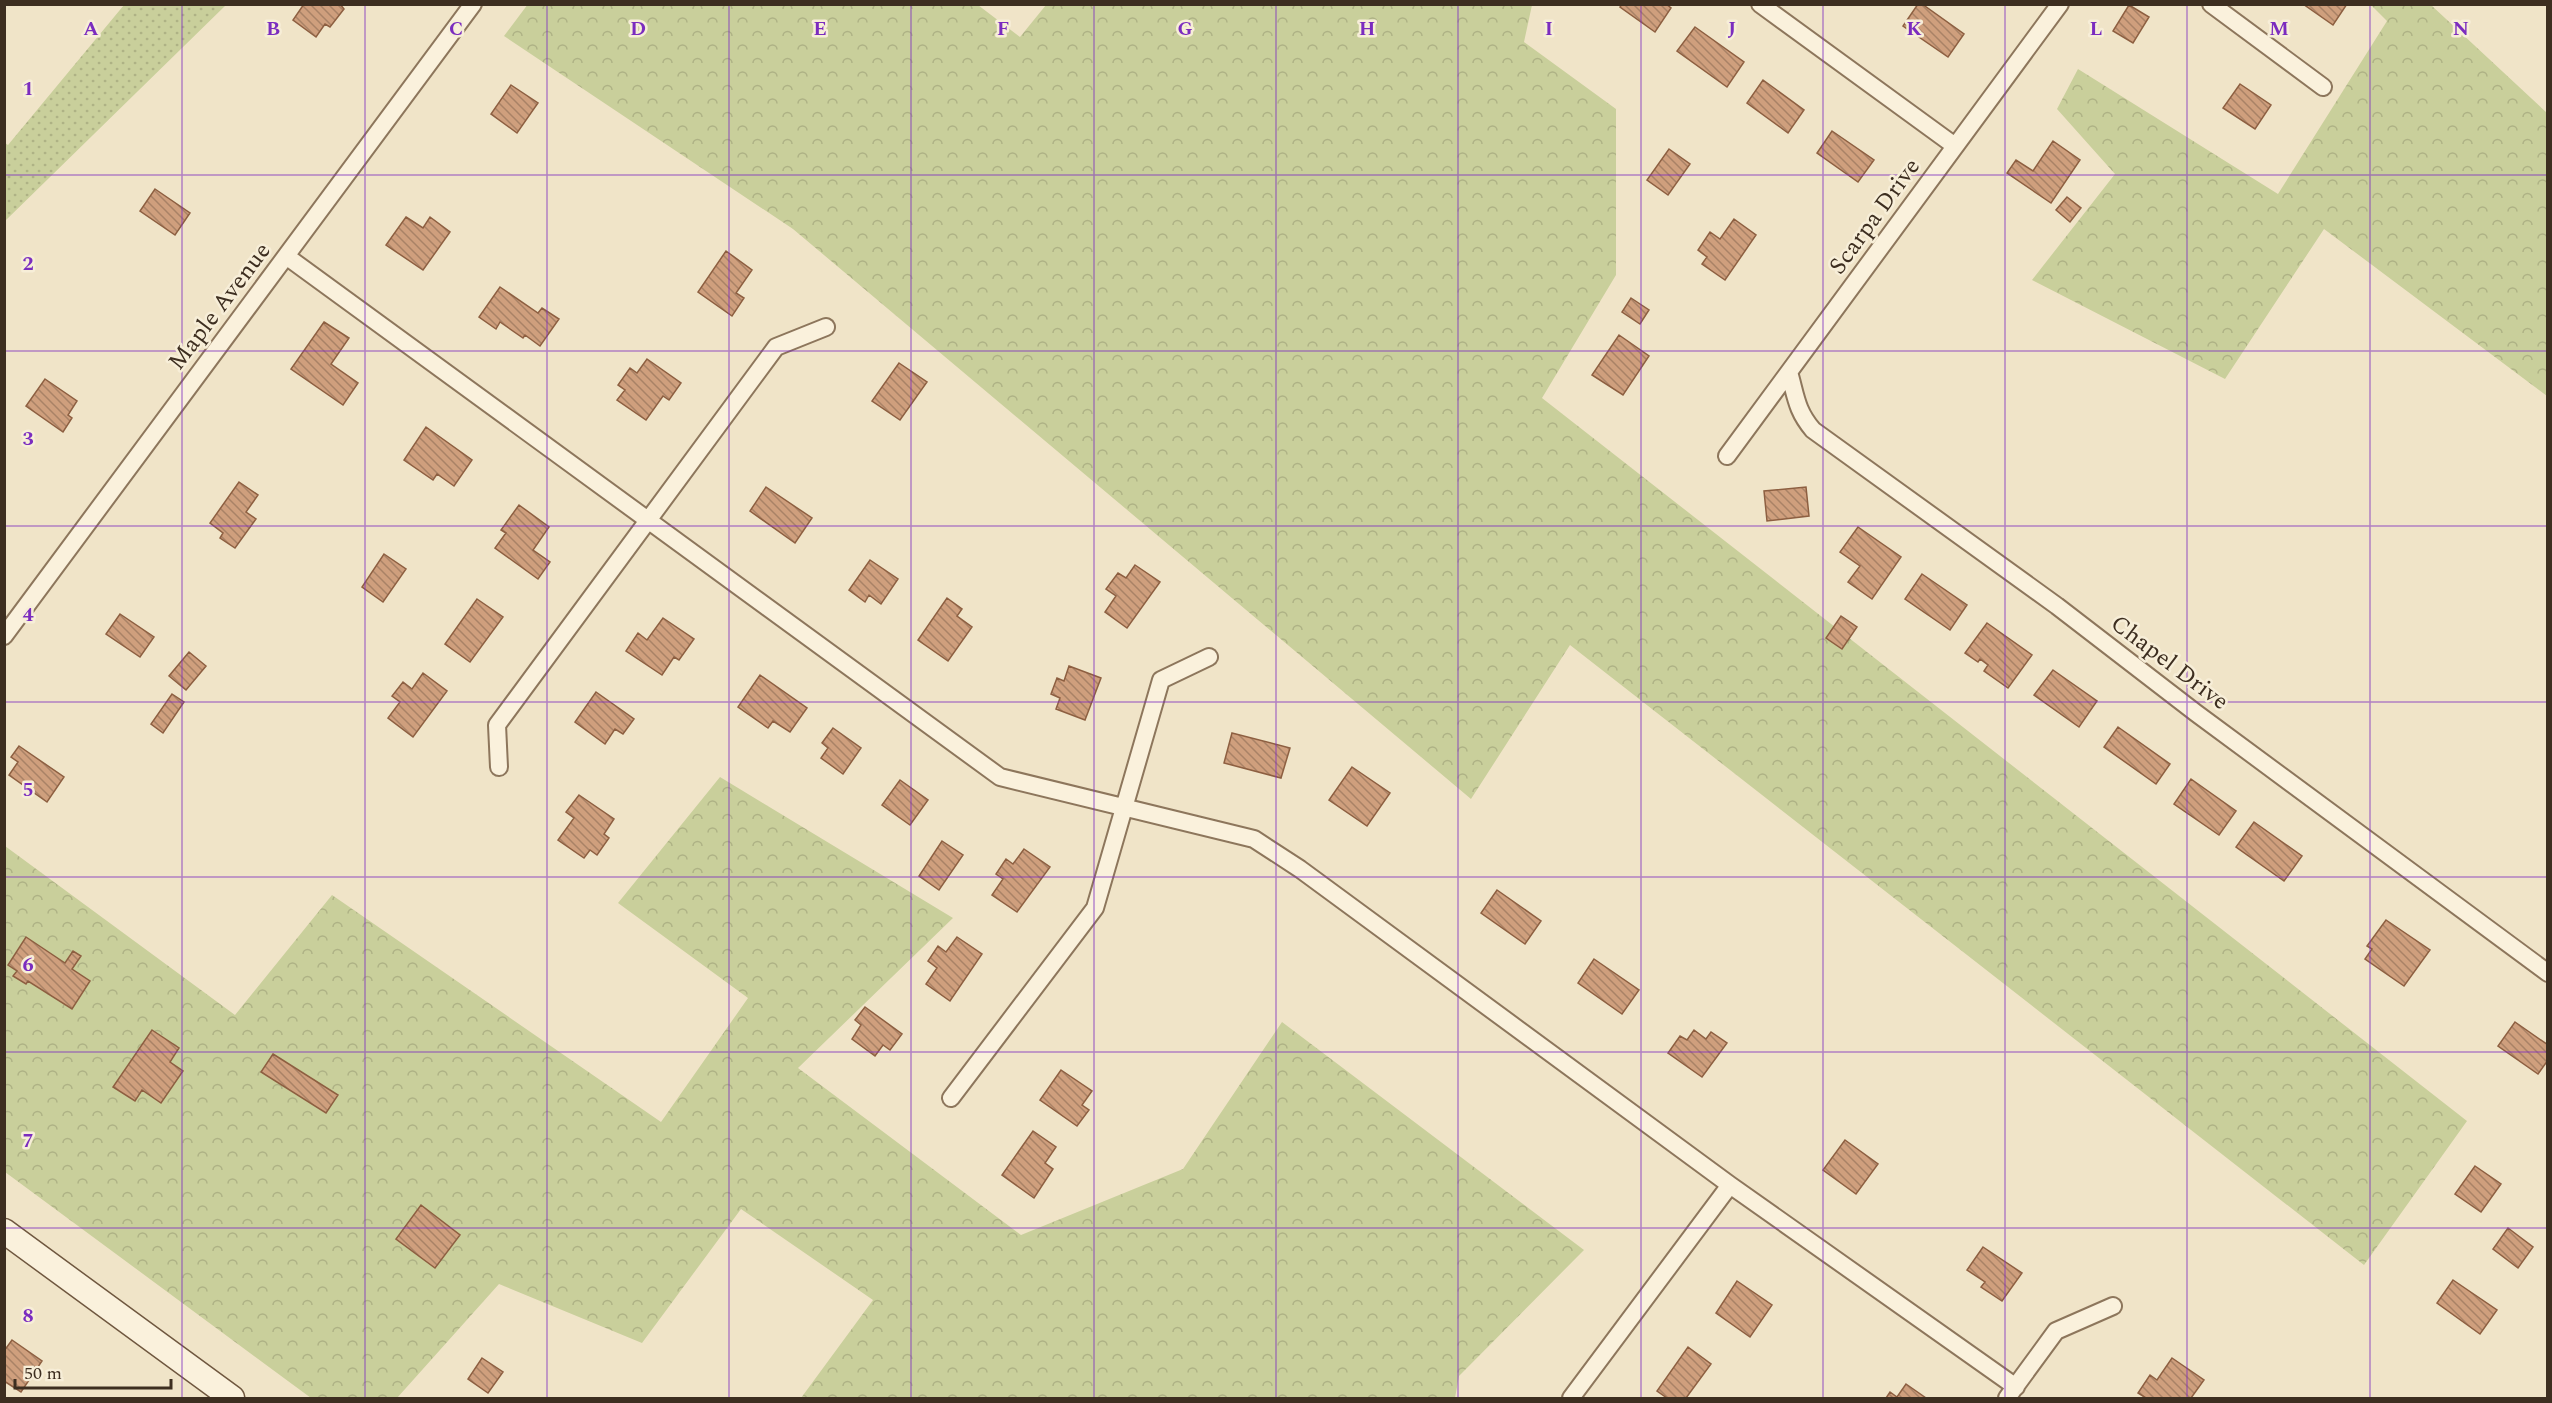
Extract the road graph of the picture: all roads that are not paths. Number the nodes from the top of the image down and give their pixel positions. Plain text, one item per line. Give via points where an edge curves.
1 (473, 4) edge
2 (1760, 4) edge
3 (2060, 4) edge
4 (2211, 4) edge
5 (2323, 87) dead end
6 (1955, 146) junction
7 (286, 256) junction
8 (826, 327) dead end
9 (1789, 372) junction
10 (1727, 456) dead end
11 (648, 519) junction
12 (4, 636) edge
13 (1209, 657) dead end
14 (499, 767) dead end
15 (1124, 807) junction
16 (2547, 973) edge
17 (951, 1098) dead end
18 (1730, 1185) junction
19 (4, 1231) edge
20 (2113, 1306) dead end
21 (2012, 1393) edge
22 (232, 1398) edge
23 (1571, 1398) edge

1 - 7 street, Maple Avenue
2 - 6 street
3 - 6 street, Scarpa Drive
4 - 5 street
6 - 9 street, Scarpa Drive
7 - 11 street
7 - 12 street, Maple Avenue
8 - 11 street via 776,347
9 - 10 street, Scarpa Drive
9 - 16 street, Chapel Drive via 1801,417 1813,430 2057,606
11 - 14 street via 497,726
11 - 15 street via 1000,777
13 - 15 street via 1161,680
15 - 17 street via 1095,908
15 - 18 street via 1254,839
18 - 21 street
18 - 23 street
19 - 22 main road
20 - 21 street via 2056,1331

